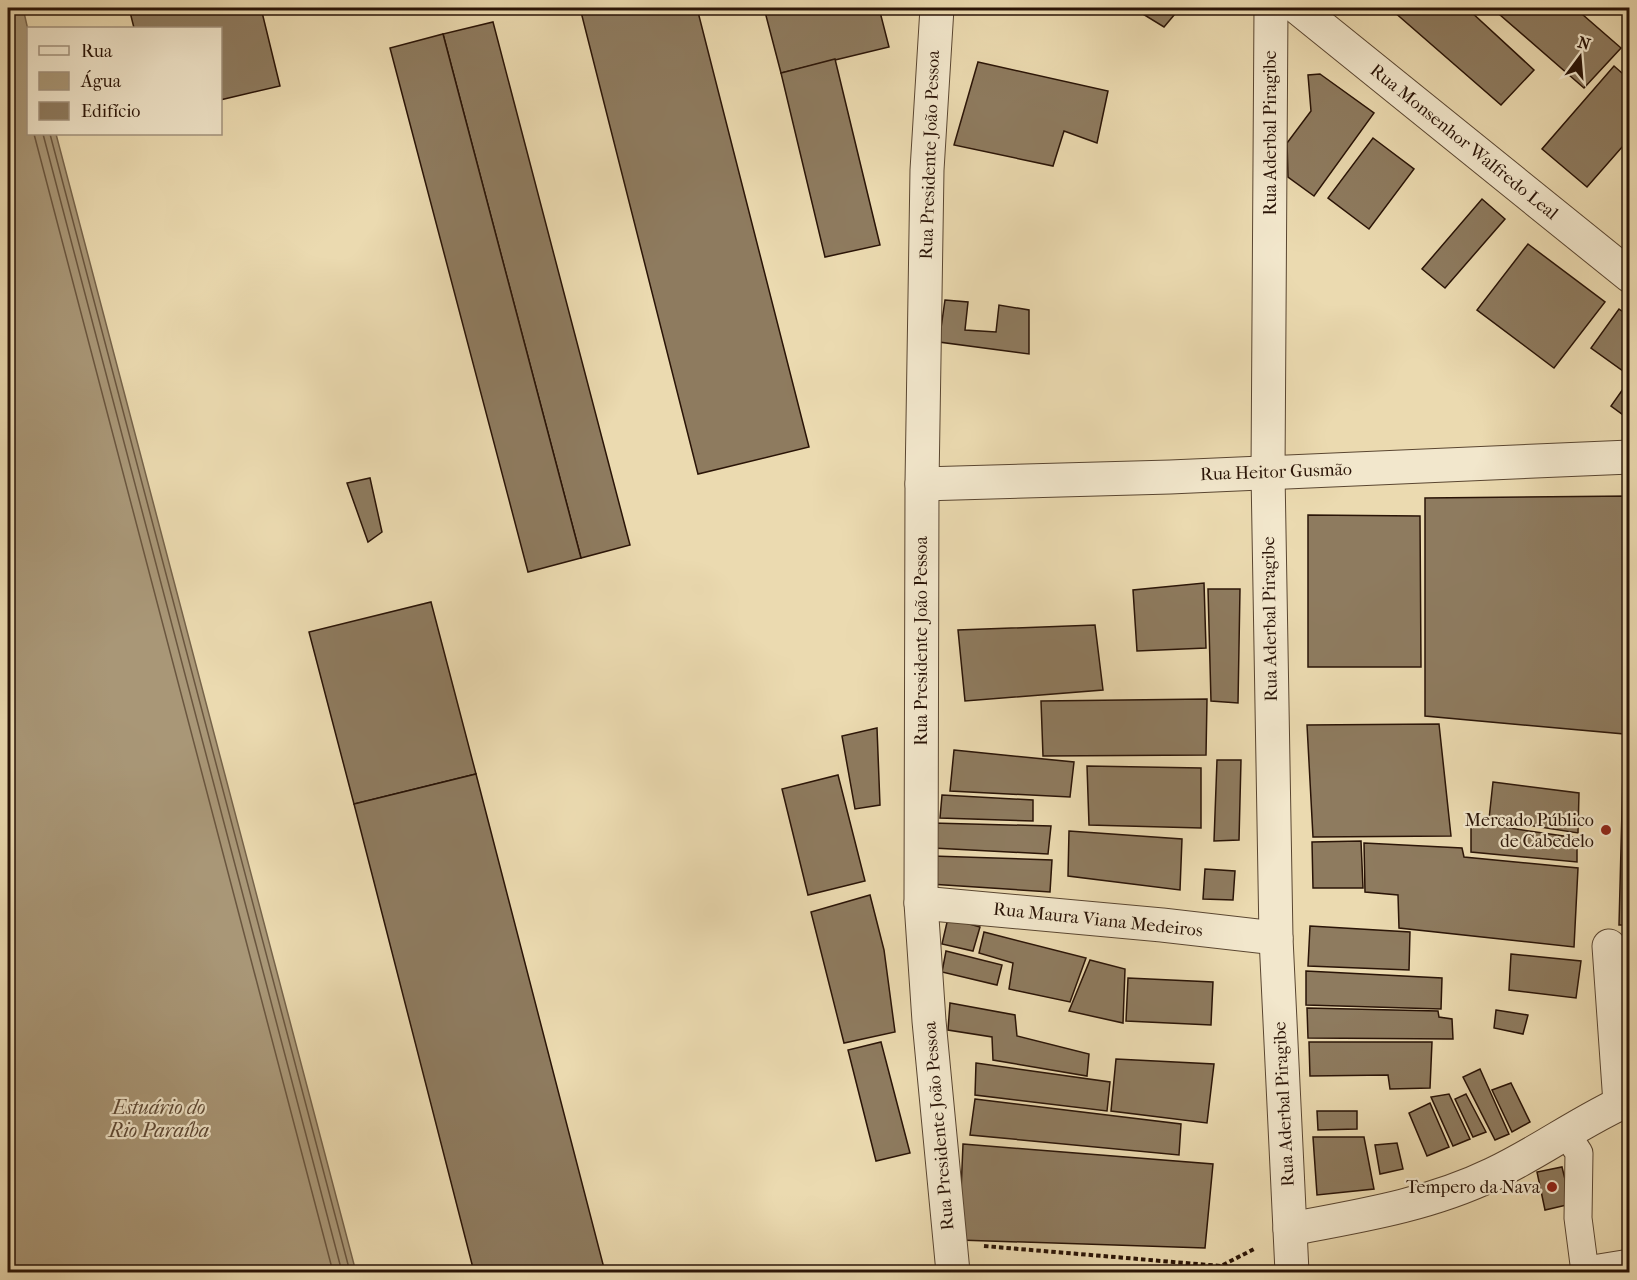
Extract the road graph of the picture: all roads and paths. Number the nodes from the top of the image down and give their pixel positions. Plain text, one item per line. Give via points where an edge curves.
1 (937, 8) edge
2 (1271, 8) edge
3 (1298, 8) edge
4 (1629, 276) edge
5 (1629, 457) edge
6 (1268, 473) junction
7 (922, 483) junction
8 (921, 903) junction
9 (1276, 938) junction
10 (1609, 946) dead end
11 (1625, 1101) edge
12 (1566, 1133) junction
13 (1290, 1229) junction
14 (952, 1258) edge
15 (1629, 1266) edge
16 (1292, 1272) edge
17 (1585, 1272) edge
18 (1593, 1272) edge

1 - 7 street, Rua Presidente João Pessoa via 927,170
2 - 6 street, Rua Aderbal Piragibe
3 - 4 street, Rua Monsenhor Walfredo Leal
5 - 6 street, Rua Heitor Gusmão
6 - 7 street, Rua Heitor Gusmão
6 - 9 street, Rua Aderbal Piragibe
7 - 8 street, Rua Presidente João Pessoa
8 - 9 street, Rua Maura Viana Medeiros
8 - 14 street, Rua Presidente João Pessoa
9 - 13 street, Rua Aderbal Piragibe
10 - 11 street
11 - 12 street
12 - 13 street via 1493,1174 1453,1190 1396,1209
12 - 17 street via 1579,1153 1578,1218
13 - 14 path via 1221,1266
13 - 16 street, Rua Aderbal Piragibe
15 - 18 street

